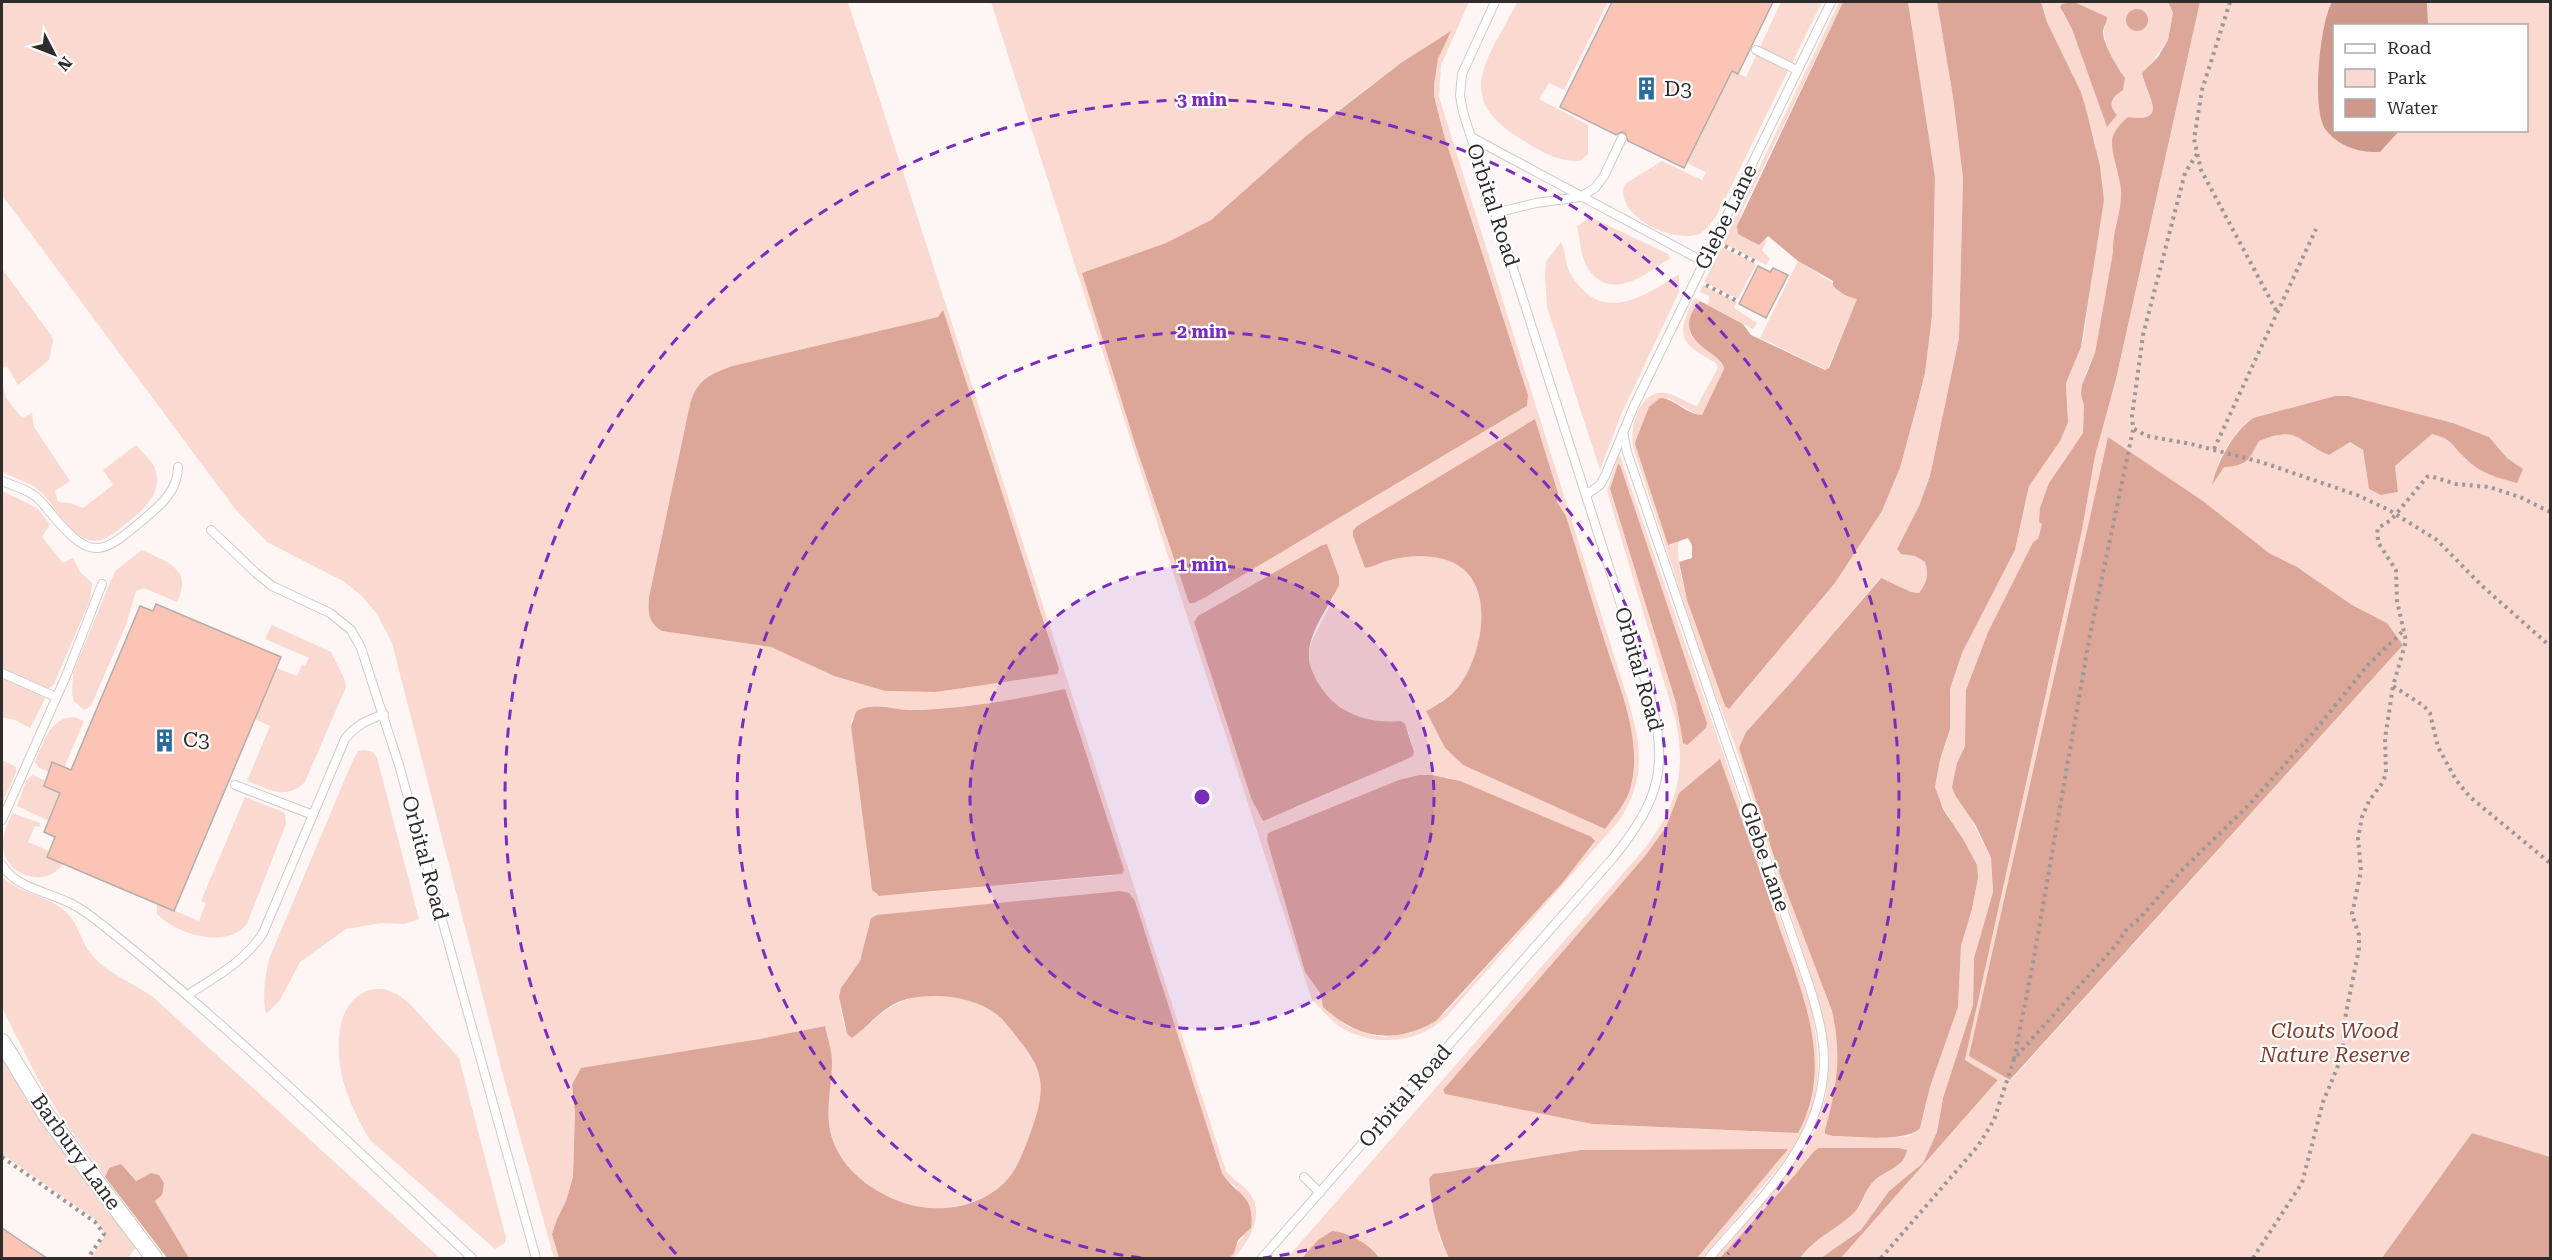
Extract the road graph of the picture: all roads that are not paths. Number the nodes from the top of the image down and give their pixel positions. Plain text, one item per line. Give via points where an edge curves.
1 (1495, 2) edge
2 (1831, 2) edge
3 (1756, 50) dead end
4 (1797, 70) junction
5 (1471, 137) junction
6 (1622, 138) dead end
7 (1580, 197) junction
8 (1495, 213) junction
9 (1704, 262) junction
10 (1623, 432) junction
11 (178, 467) dead end
12 (2, 481) edge
13 (1586, 495) junction
14 (211, 530) dead end
15 (102, 584) dead end
16 (2, 673) edge
17 (56, 697) junction
18 (384, 714) junction
19 (235, 784) dead end
20 (313, 815) junction
21 (2, 820) edge
22 (2, 865) edge
23 (189, 994) junction
24 (2, 1042) edge
25 (1304, 1177) dead end
26 (1320, 1193) junction
27 (148, 1256) edge
28 (472, 1258) edge
29 (536, 1258) edge
30 (1262, 1258) edge
31 (1709, 1258) edge

1 - 5 lane, Orbital Road via 1462,74 1460,96
2 - 4 lane, Glebe Lane
3 - 4 lane
4 - 9 lane, Glebe Lane
5 - 7 lane
5 - 8 lane, Orbital Road
6 - 7 lane via 1604,176 1595,188
7 - 8 lane
7 - 9 lane
8 - 13 lane, Orbital Road
9 - 10 lane, Glebe Lane
10 - 13 lane, Glebe Lane via 1600,485
10 - 31 lane, Glebe Lane via 1811,991 1822,1036 1824,1076 1807,1132 1787,1165
11 - 12 lane via 178,479 158,508 118,541 91,549 70,536 32,494
13 - 26 lane, Orbital Road via 1656,719 1660,743 1657,784 1641,821 1613,858
14 - 18 lane, Orbital Road via 272,586 330,613 351,630
15 - 17 lane
16 - 17 lane
17 - 21 lane
18 - 20 lane via 359,724 345,739
18 - 29 lane, Orbital Road
19 - 20 lane
20 - 23 lane via 252,951
22 - 23 lane via 23,883 73,904
23 - 28 lane
24 - 27 street, Barbury Lane via 47,1116
25 - 26 lane
26 - 30 lane, Orbital Road

